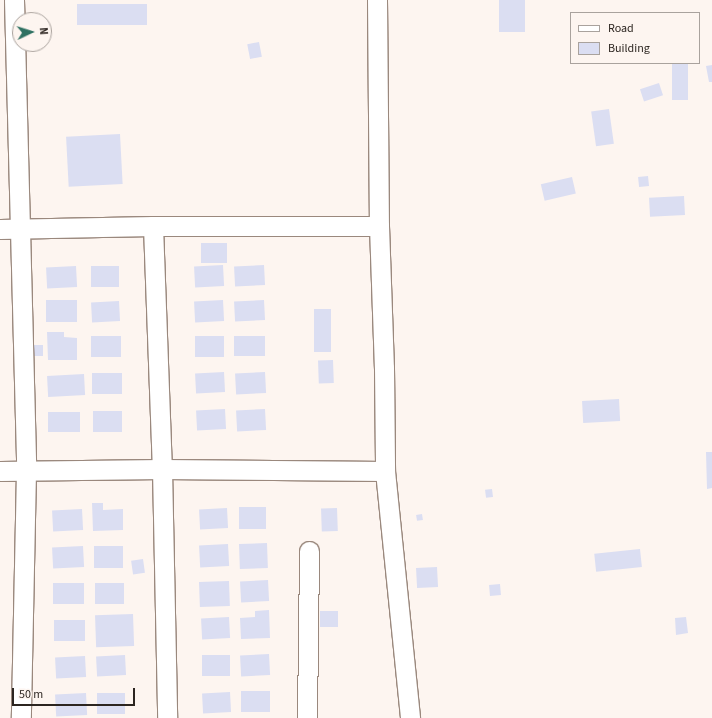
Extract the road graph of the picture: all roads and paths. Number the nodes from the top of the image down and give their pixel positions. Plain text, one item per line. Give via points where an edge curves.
1 (14, 0) edge
2 (377, 0) edge
3 (153, 226) junction
4 (379, 226) junction
5 (0, 229) edge
6 (20, 229) junction
7 (162, 469) junction
8 (26, 471) junction
9 (385, 471) junction
10 (0, 472) edge
11 (309, 551) dead end
12 (21, 718) edge
13 (167, 718) edge
14 (307, 718) edge
15 (410, 718) edge

1 - 6 street
2 - 4 street
3 - 4 street
3 - 6 street
3 - 7 street
4 - 9 street
5 - 6 street
6 - 8 street
7 - 8 street
7 - 9 street
7 - 13 street
8 - 10 street
8 - 12 street
9 - 15 street
11 - 14 street

